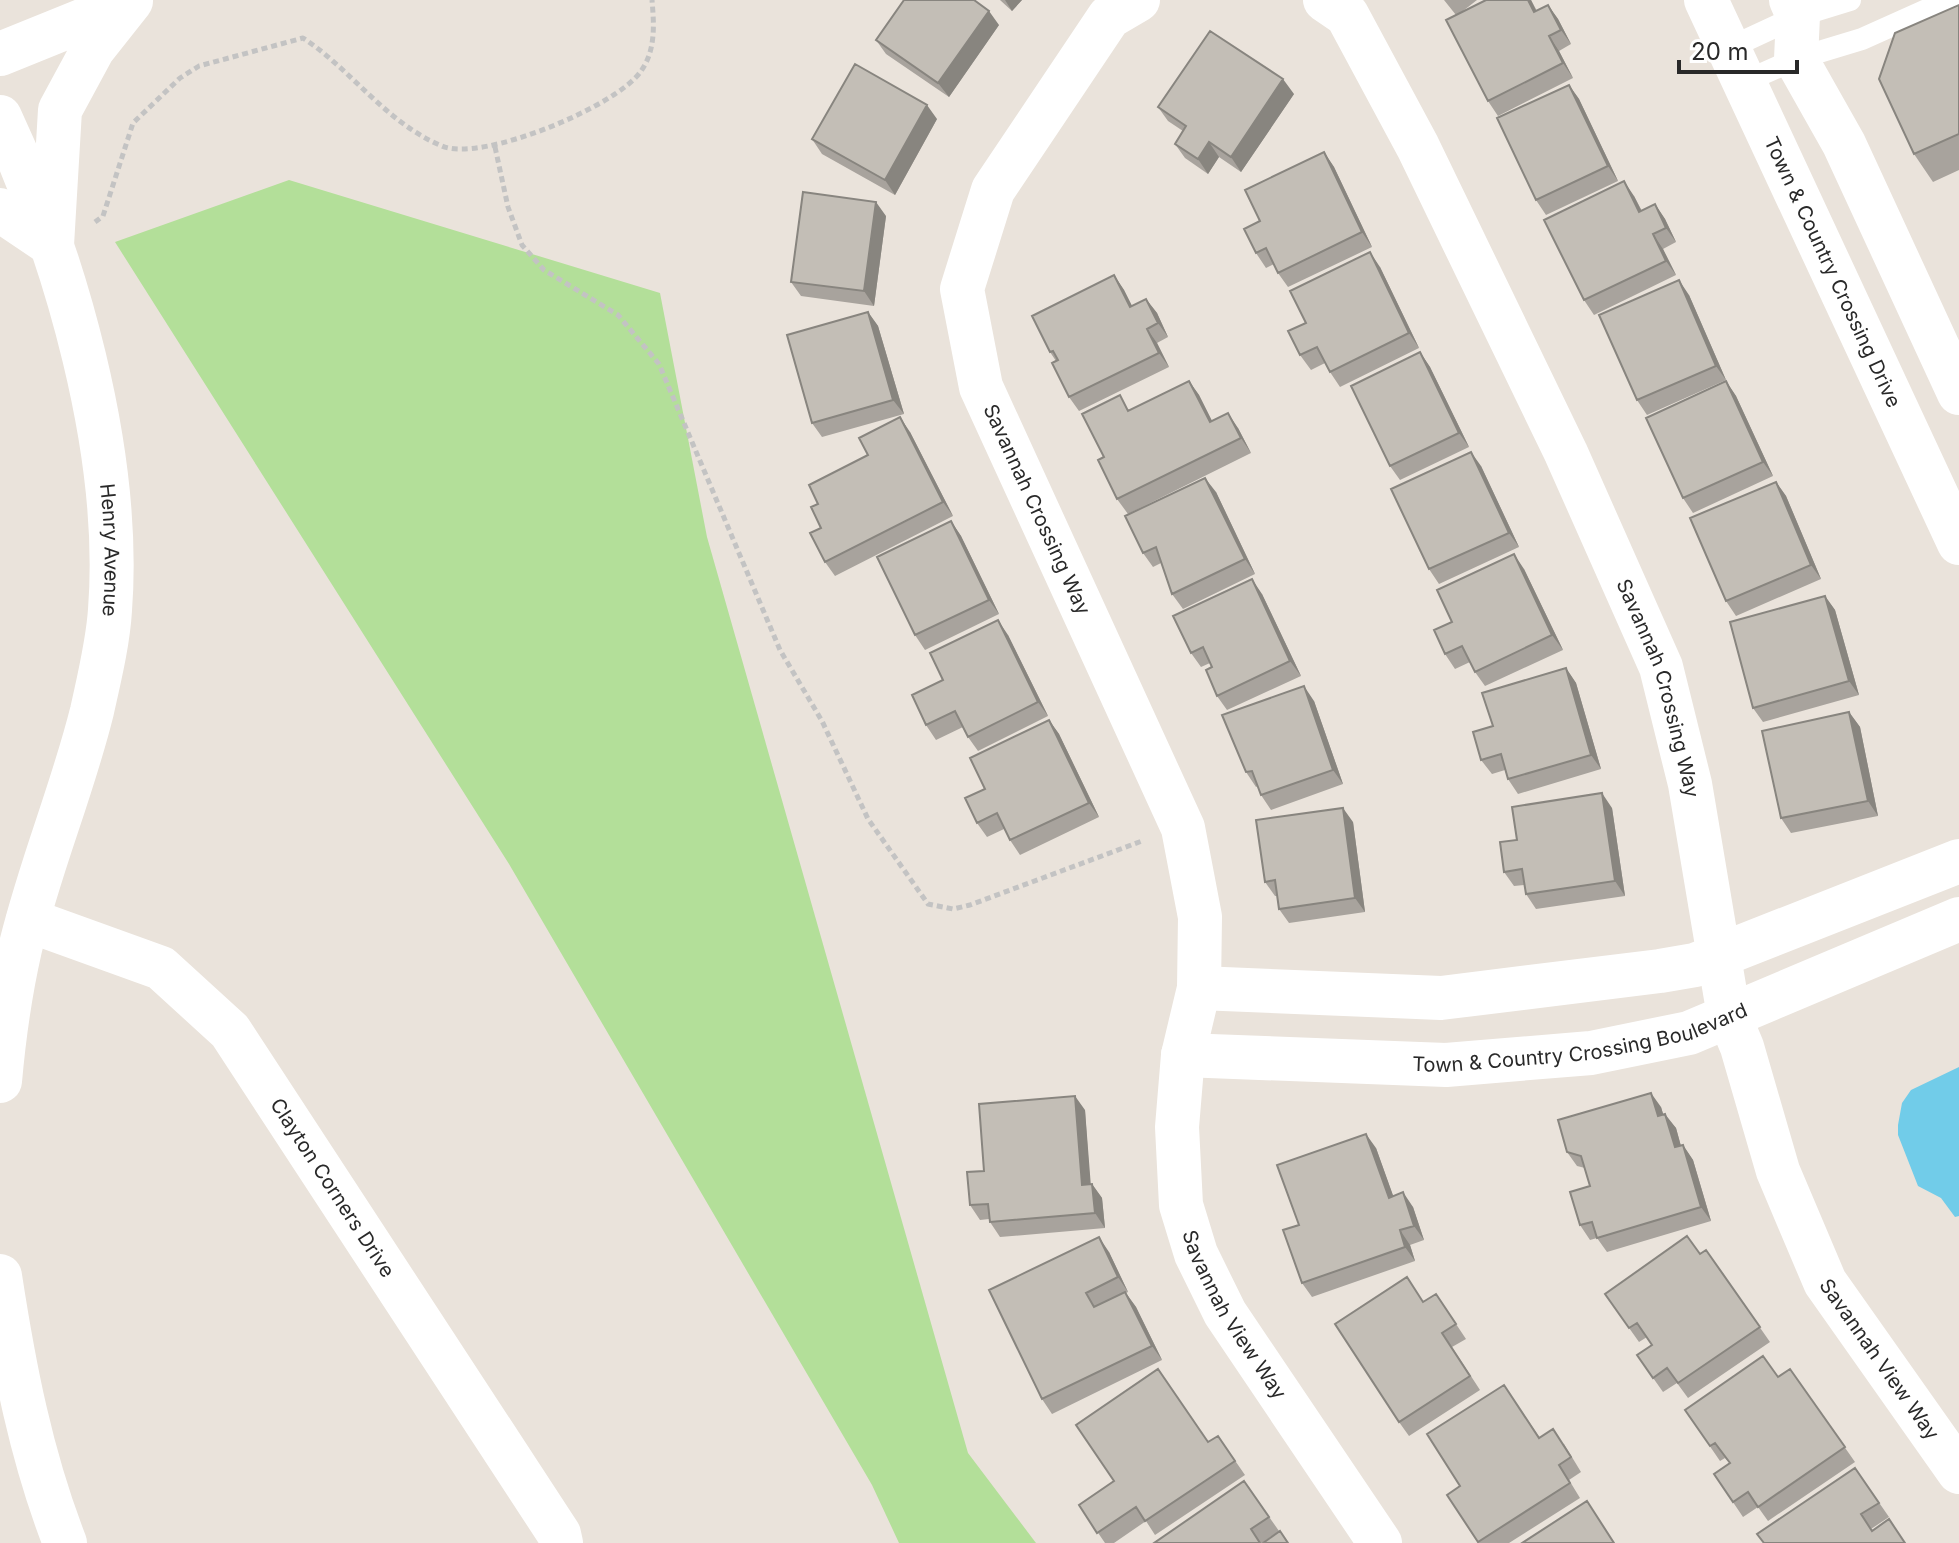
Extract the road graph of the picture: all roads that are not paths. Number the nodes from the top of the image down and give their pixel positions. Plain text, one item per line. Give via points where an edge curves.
1 (132, 0) edge
2 (1138, 0) edge
3 (1325, 0) edge
4 (1706, 0) edge
5 (1850, 0) edge
6 (1949, 0) edge
7 (1795, 25) edge
8 (0, 54) edge
9 (1735, 65) junction
10 (0, 117) edge
11 (0, 210) edge
12 (71, 235) junction
13 (1959, 393) edge
14 (1959, 543) edge
15 (1959, 861) edge
16 (1959, 919) edge
17 (28, 920) junction
18 (1719, 955) junction
19 (1199, 988) junction
20 (1729, 1016) junction
21 (1183, 1055) junction
22 (0, 1081) edge
23 (0, 1276) edge
24 (1959, 1472) edge
25 (65, 1543) edge
26 (561, 1543) edge
27 (1380, 1543) edge

1 - 8 street
1 - 12 street via 93,49 60,110
2 - 19 street, Savannah Crossing Way via 1109,17 993,190 962,289 981,387 1183,828 1200,917
3 - 18 street, Savannah Crossing Way via 1347,15 1418,147 1566,453 1661,667 1690,784
4 - 9 street, Town & Country Crossing Drive
5 - 7 lane
6 - 7 lane via 1862,39
7 - 9 lane
7 - 9 lane
7 - 13 street
9 - 14 street, Town & Country Crossing Drive
10 - 12 street, Henry Avenue
11 - 12 street
12 - 17 street, Henry Avenue via 98,414 110,610 92,712
15 - 18 street
16 - 20 street, Town & Country Crossing Boulevard
17 - 22 street, Henry Avenue via 6,1020
17 - 26 street, Clayton Corners Drive via 161,968 230,1031 449,1361
18 - 19 street via 1660,971 1441,998
18 - 20 street, Savannah Crossing Way
19 - 21 street, Savannah Crossing Way
20 - 21 street, Town & Country Crossing Boulevard via 1689,1033 1591,1053 1446,1065
20 - 24 street, Savannah View Way via 1778,1171 1825,1282
21 - 27 street, Savannah View Way via 1177,1127 1181,1205 1196,1254 1225,1313
23 - 25 street via 15,1374 44,1489

